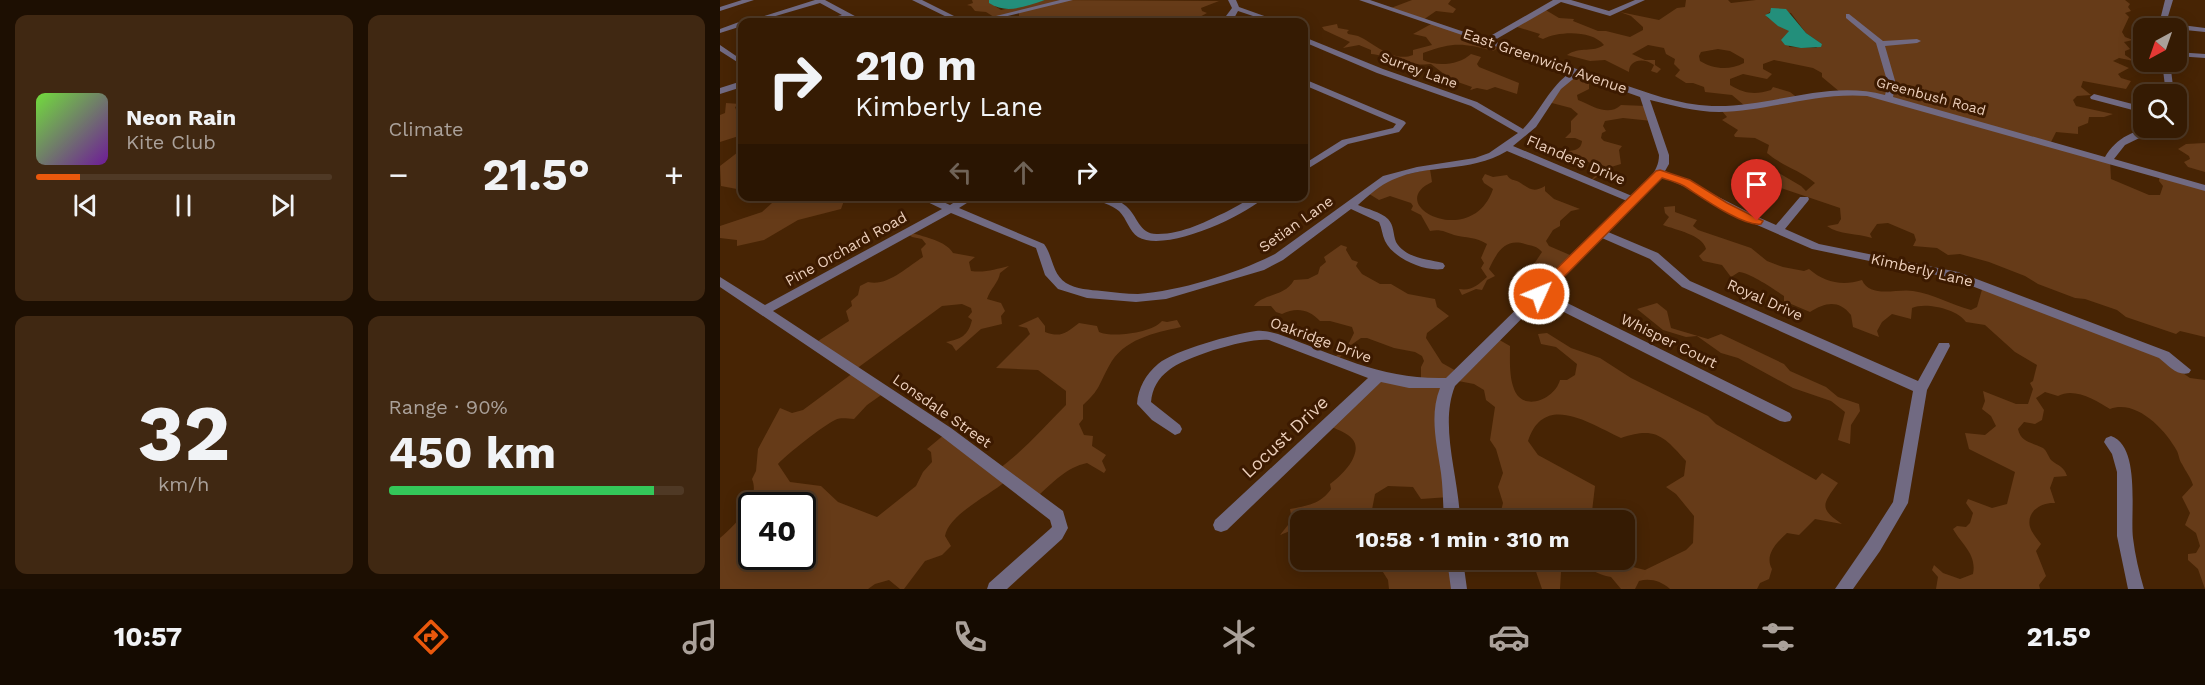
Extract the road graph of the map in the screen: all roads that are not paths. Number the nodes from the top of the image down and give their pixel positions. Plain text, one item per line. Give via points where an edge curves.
1 (750, 0) edge
2 (820, 0) edge
3 (916, 0) edge
4 (1069, 0) edge
5 (1232, 0) edge
6 (1366, 0) edge
7 (1558, 0) edge
8 (1563, 0) edge
9 (1641, 0) edge
10 (2169, 0) edge
11 (1236, 8) junction
12 (720, 9) edge
13 (848, 15) junction
14 (1849, 16) dead end
15 (761, 18) edge
16 (838, 18) edge
17 (854, 18) edge
18 (954, 18) edge
19 (993, 18) edge
20 (1230, 18) edge
21 (1265, 18) edge
22 (2164, 18) edge
23 (738, 25) edge
24 (2187, 29) edge
25 (2205, 30) edge
26 (720, 31) edge
27 (1308, 41) edge
28 (1917, 41) dead end
29 (1485, 42) junction
30 (1880, 44) junction
31 (720, 47) edge
32 (738, 49) edge
33 (728, 52) junction
34 (2187, 55) edge
35 (2205, 56) edge
36 (738, 60) edge
37 (1577, 72) junction
38 (1308, 84) edge
39 (738, 85) edge
40 (720, 91) edge
41 (1644, 96) junction
42 (1889, 97) junction
43 (2094, 97) dead end
44 (2133, 107) edge
45 (1522, 132) junction
46 (2133, 137) edge
47 (1506, 147) junction
48 (2109, 159) junction
49 (1308, 165) edge
50 (1660, 173) junction
51 (2205, 188) edge
52 (1804, 199) dead end
53 (1634, 200) junction
54 (931, 201) edge
55 (965, 201) edge
56 (1106, 201) edge
57 (1253, 201) edge
58 (1350, 205) junction
59 (950, 210) junction
60 (1778, 230) junction
61 (1602, 234) junction
62 (1438, 266) dead end
63 (720, 281) edge
64 (1539, 294) junction
65 (765, 310) junction
66 (1944, 346) dead end
67 (2184, 370) dead end
68 (1377, 378) junction
69 (1449, 383) junction
70 (1920, 388) junction
71 (1785, 417) dead end
72 (1175, 429) dead end
73 (2110, 442) dead end
74 (1451, 510) edge
75 (1221, 525) dead end
76 (1456, 570) edge
77 (995, 589) edge
78 (1459, 589) edge
79 (1843, 589) edge
80 (2136, 589) edge

1 - 12 street
2 - 13 street
2 - 15 street
3 - 18 street
4 - 19 street
5 - 11 street
6 - 29 street, East Greenwich Avenue
7 - 29 street
8 - 9 street via 1610,14
10 - 22 street
11 - 20 street
11 - 21 street
13 - 16 street
13 - 17 street
14 - 30 street
23 - 26 street
24 - 25 street
27 - 45 street, Surrey Lane via 1474,104
28 - 30 street
29 - 37 street, East Greenwich Avenue
30 - 42 street via 1892,84
31 - 33 street
32 - 33 street
33 - 36 street
34 - 35 street
37 - 41 street, East Greenwich Avenue
37 - 45 street, Setian Lane via 1555,88 1540,115
38 - 49 street via 1401,123 1396,130 1345,142
39 - 40 street
41 - 42 street, Greenbush Road via 1711,109 1852,92
41 - 50 street, East Greenwich Avenue via 1664,155
42 - 48 street, Greenbush Road
43 - 44 street
45 - 47 street, Setian Lane
46 - 48 street via 2119,143
47 - 53 street, Flanders Drive
47 - 58 street, Setian Lane via 1468,164 1395,174
48 - 51 street, Greenbush Road
50 - 53 street
50 - 60 street, Kimberly Lane via 1686,182 1722,206
52 - 60 street
53 - 61 street
54 - 59 street, Setian Lane
55 - 59 street, Pine Orchard Road
56 - 57 street via 1124,210 1141,234 1156,238 1220,220
58 - 59 street, Setian Lane via 1260,267 1166,295 1144,297 1068,290 1056,283 1040,246
58 - 62 street via 1383,220 1391,242 1401,253
59 - 65 street, Pine Orchard Road
60 - 67 street, Kimberly Lane via 1825,249 1972,281 2164,355
61 - 64 street
61 - 70 street, Royal Drive via 1654,256 1686,284
63 - 65 street, Lonsdale Street
64 - 69 street
64 - 71 street, Whisper Court
65 - 77 street, Lonsdale Street via 946,432 1057,516 1060,528 1056,534
66 - 70 street
68 - 69 street, Oakridge Drive
68 - 72 street, Oakridge Drive via 1270,336 1244,338 1173,361 1154,376 1146,389 1144,404
68 - 75 street, Locust Drive
69 - 74 street via 1442,398 1440,431
70 - 79 street via 1900,503
73 - 80 street via 2120,452 2124,465 2125,543
76 - 78 street

